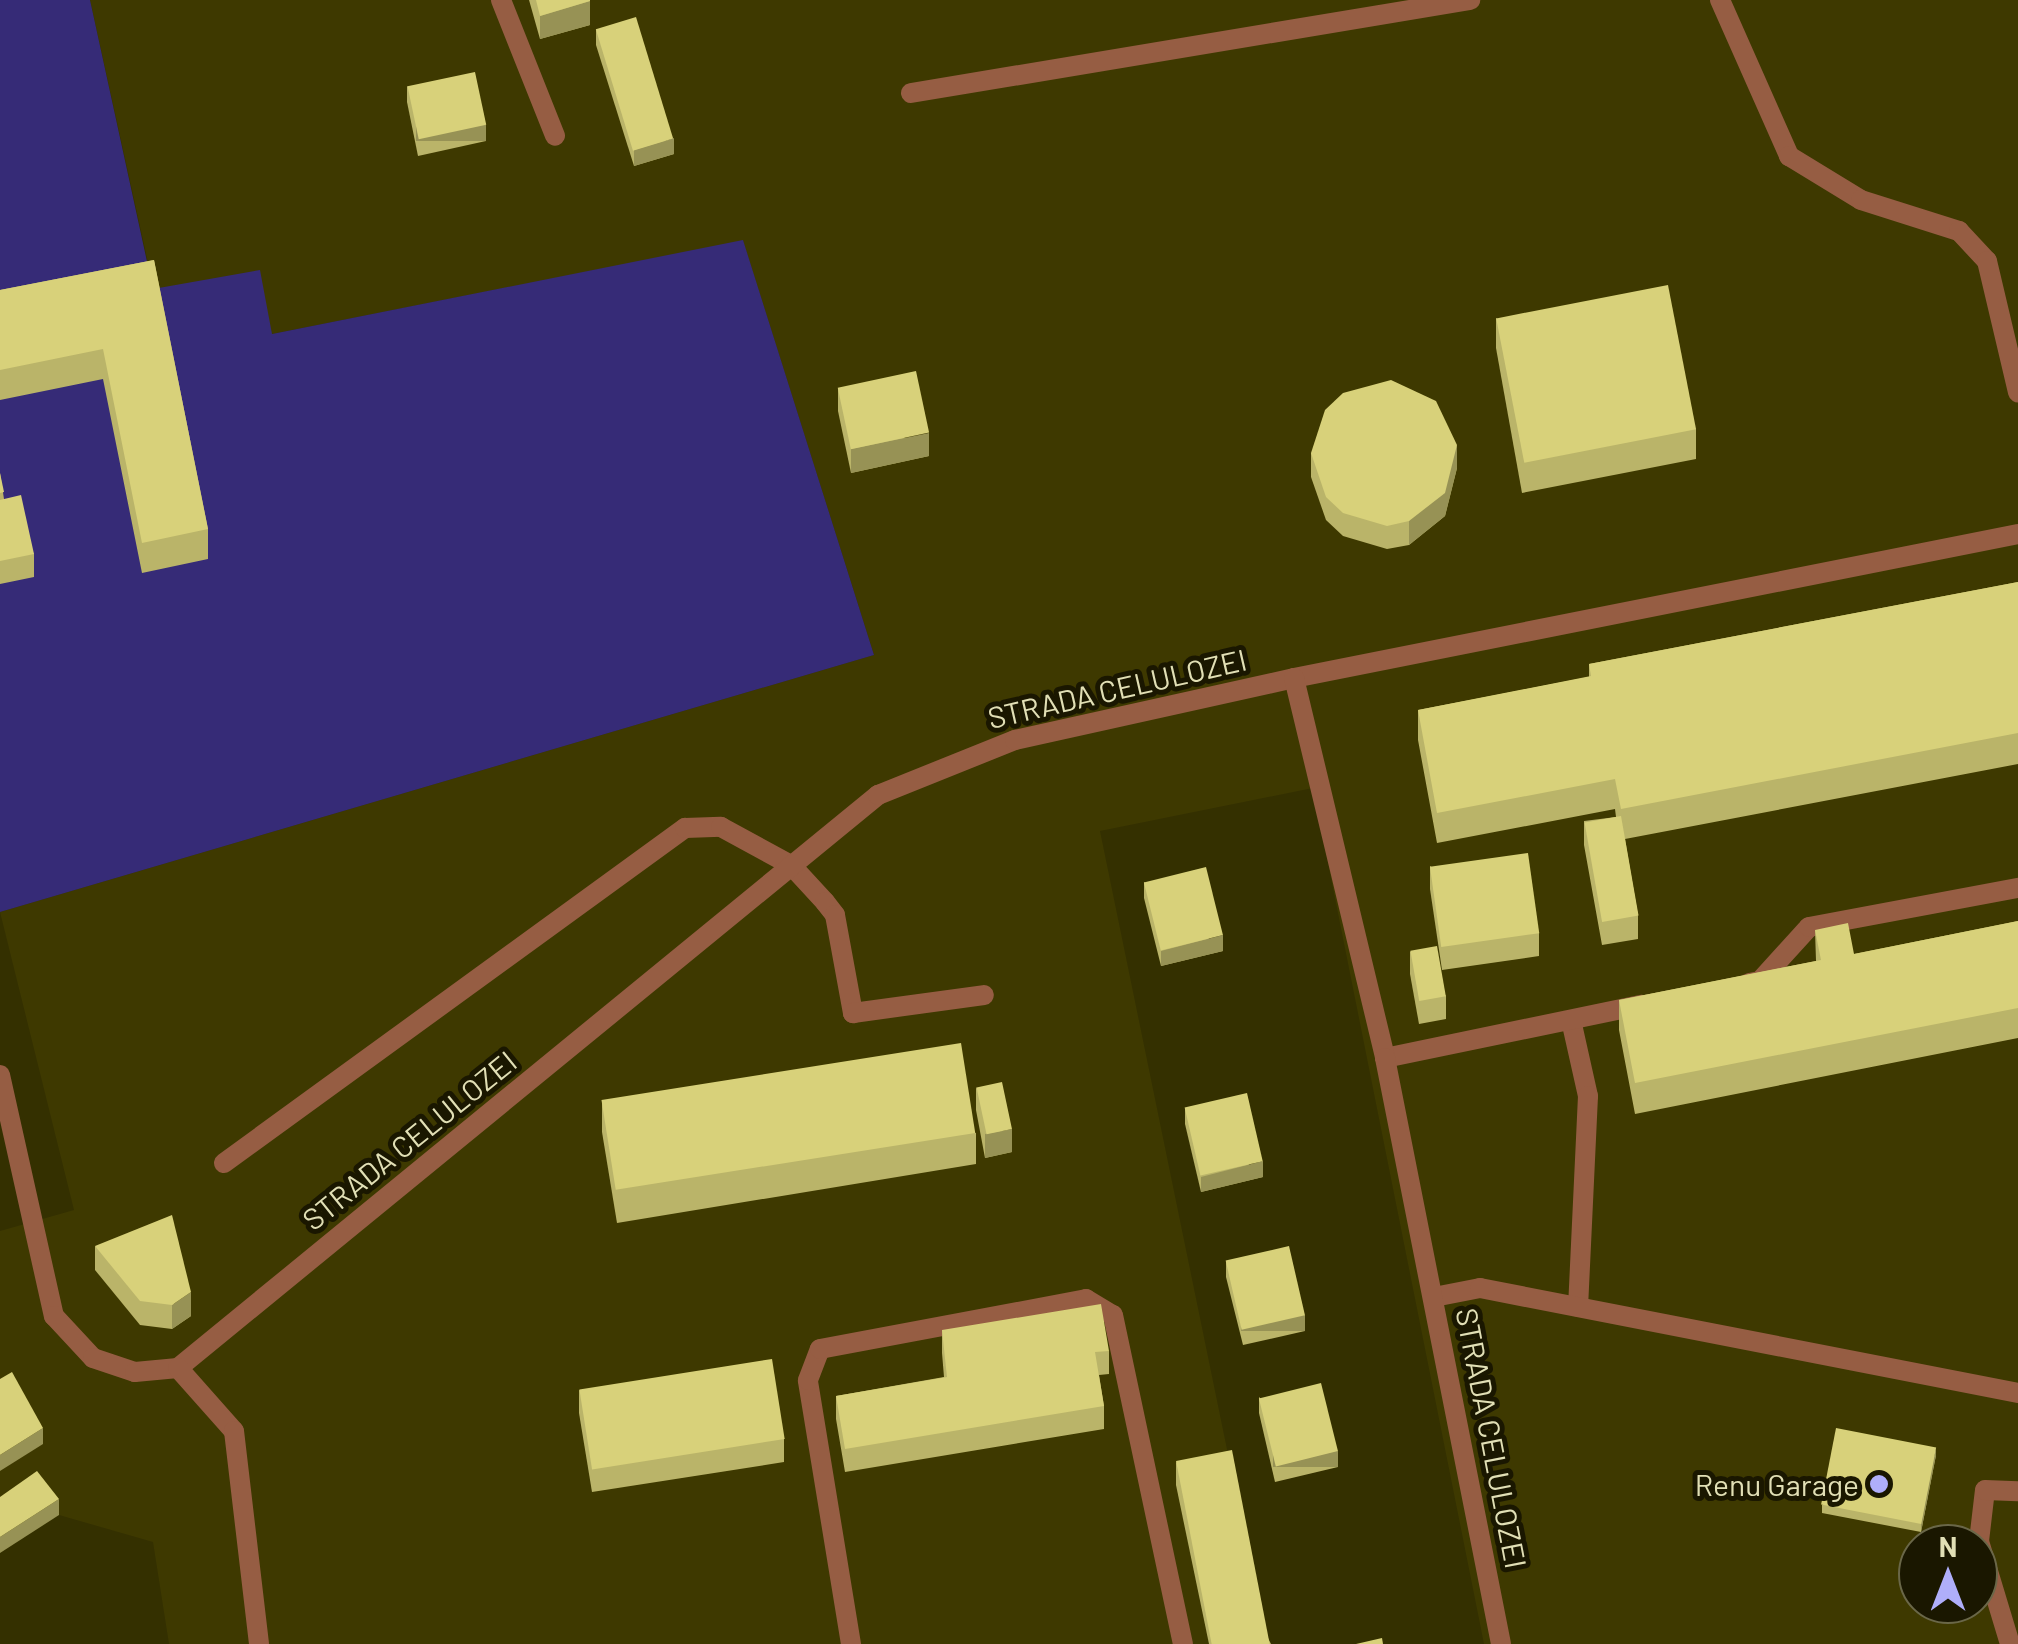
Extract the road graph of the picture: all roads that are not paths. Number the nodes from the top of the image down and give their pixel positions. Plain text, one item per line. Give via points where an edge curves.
1 (501, 0) edge
2 (1470, 0) edge
3 (1720, 0) edge
4 (911, 93) dead end
5 (555, 136) dead end
6 (2018, 392) edge
7 (2018, 534) edge
8 (1294, 678) junction
9 (791, 865) junction
10 (2018, 888) edge
11 (1722, 988) edge
12 (984, 996) dead end
13 (1666, 1000) edge
14 (1571, 1020) junction
15 (1385, 1058) junction
16 (0, 1074) edge
17 (224, 1163) dead end
18 (1434, 1296) junction
19 (1578, 1308) junction
20 (178, 1368) junction
21 (2018, 1393) edge
22 (2018, 1492) edge
23 (258, 1644) edge
24 (852, 1644) edge
25 (1183, 1644) edge
26 (1501, 1644) edge
27 (2010, 1644) edge

1 - 5 lane
2 - 4 lane
3 - 6 lane via 1789,156 1861,200 1959,232 1988,261
7 - 8 lane
8 - 9 lane, STRADA CELULOZEI via 1014,740 941,764 878,795
8 - 15 lane, STRADA CELULOZEI
9 - 12 lane via 835,915 853,1014
9 - 17 lane via 721,826 684,828
9 - 20 lane, STRADA CELULOZEI
10 - 11 lane via 1809,927 1760,981
13 - 14 lane
14 - 15 lane
14 - 19 lane via 1588,1096
15 - 18 lane, STRADA CELULOZEI
16 - 20 lane via 54,1316 92,1358 134,1372
18 - 19 lane via 1480,1288
18 - 26 lane, STRADA CELULOZEI
19 - 21 lane
20 - 23 lane via 234,1431
22 - 27 lane via 1985,1490 1979,1541
24 - 25 lane via 808,1380 820,1348 1086,1299 1112,1315

